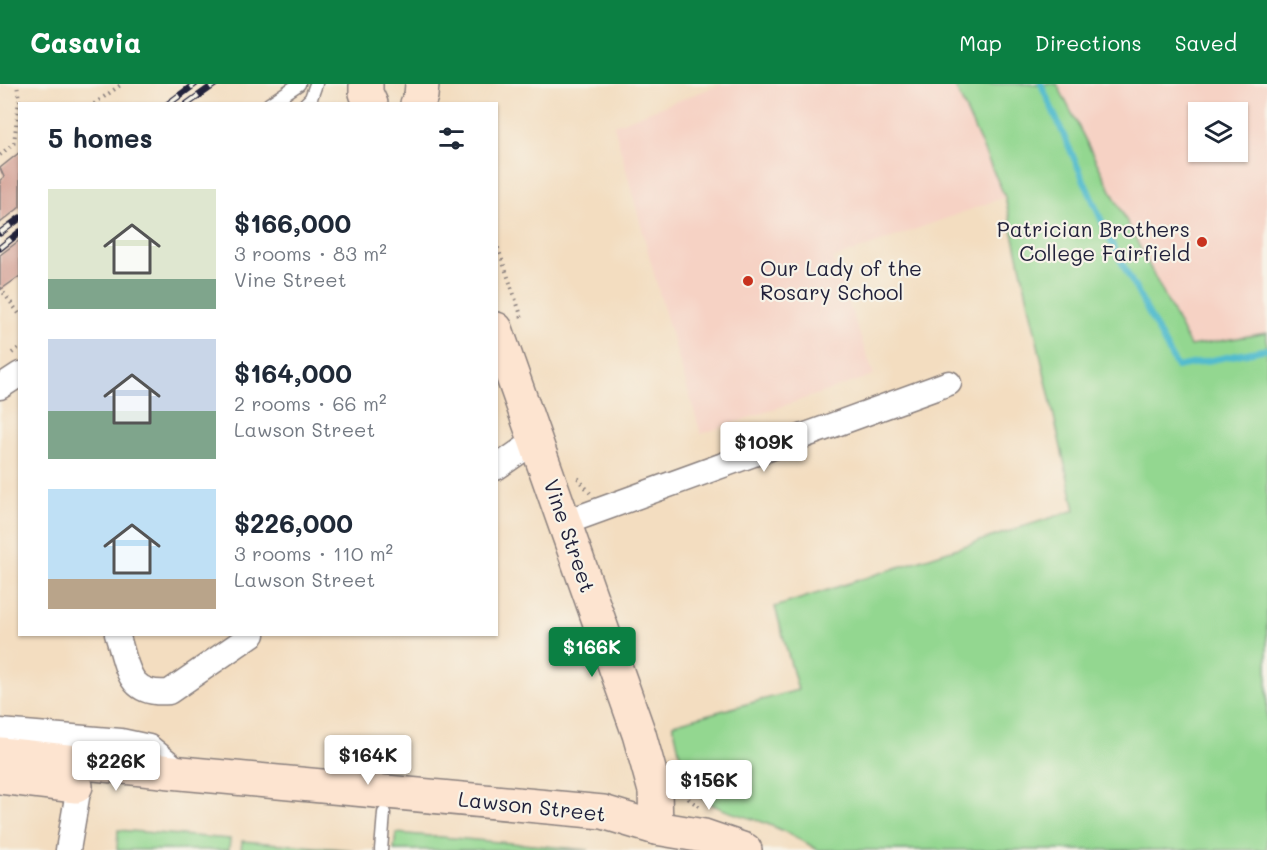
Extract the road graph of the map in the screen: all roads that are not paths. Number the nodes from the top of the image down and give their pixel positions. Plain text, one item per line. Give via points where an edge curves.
1 (300, 84) edge
2 (316, 84) edge
3 (366, 84) edge
4 (422, 84) edge
5 (272, 102) edge
6 (307, 102) edge
7 (370, 102) edge
8 (418, 102) edge
9 (498, 335) edge
10 (18, 375) edge
11 (949, 383) dead end
12 (0, 387) edge
13 (535, 441) junction
14 (498, 467) edge
15 (564, 523) junction
16 (118, 636) edge
17 (250, 636) edge
18 (0, 731) edge
19 (0, 754) edge
20 (181, 773) junction
21 (0, 777) edge
22 (63, 777) junction
23 (384, 813) junction
24 (656, 828) junction
25 (68, 850) edge
26 (381, 850) edge
27 (745, 850) edge

1 - 5 lane
2 - 6 lane
3 - 7 main road
4 - 8 main road
9 - 13 main road, Vine Street
10 - 12 street
11 - 15 street
13 - 14 street
13 - 15 main road, Vine Street
15 - 24 main road, Vine Street via 639,734 655,790
16 - 17 street via 132,679 141,689 154,693 169,692
18 - 20 street via 149,747
19 - 22 main road, Lawson Street
20 - 22 main road, Lawson Street
20 - 24 main road, Lawson Street via 603,812
21 - 22 main road, Lawson Street
22 - 23 main road, Lawson Street
22 - 25 street
23 - 24 main road, Lawson Street via 601,832
23 - 26 lane
24 - 27 main road via 704,836

